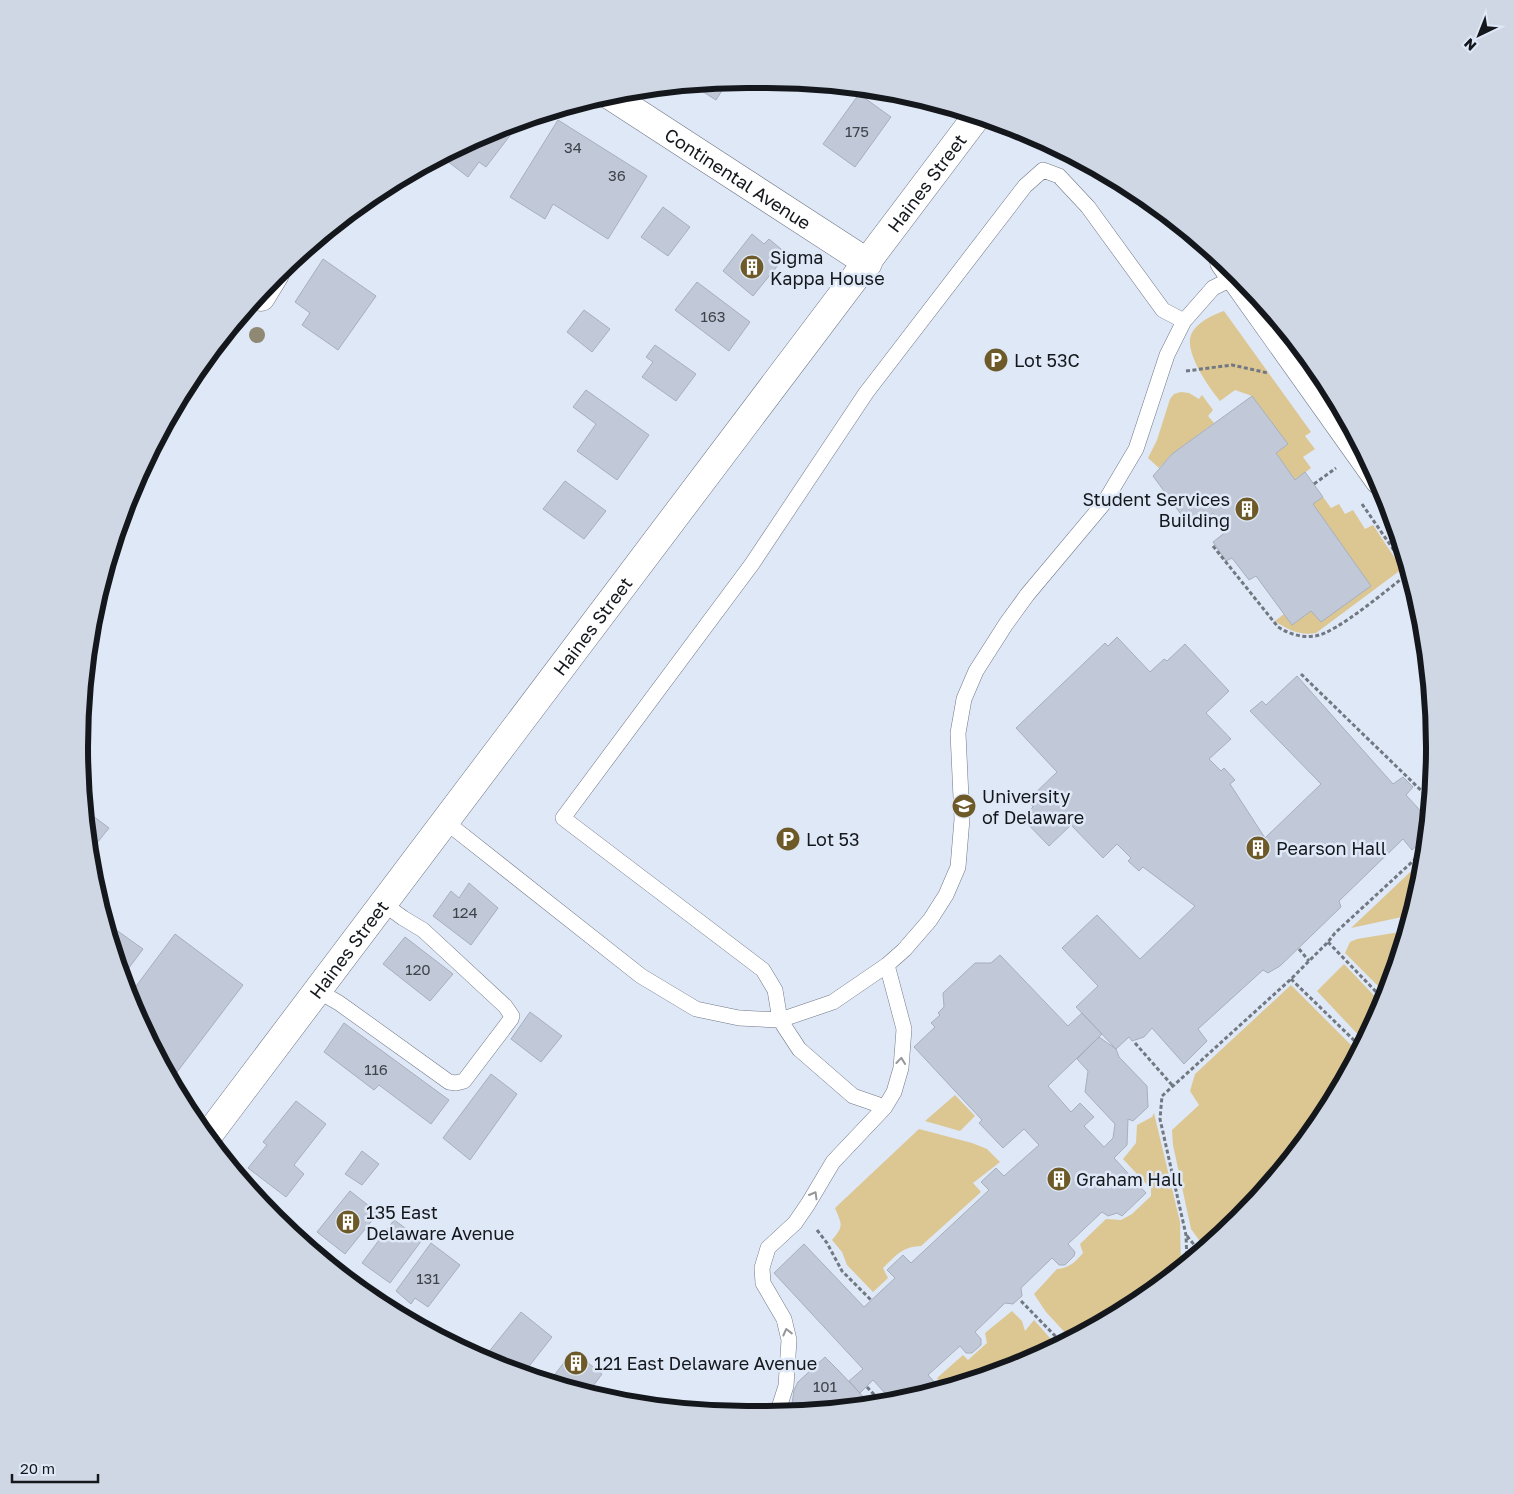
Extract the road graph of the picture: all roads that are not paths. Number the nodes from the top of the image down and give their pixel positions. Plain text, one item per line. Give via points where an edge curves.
1 (617, 100) edge
2 (974, 121) edge
3 (868, 263) junction
4 (1226, 274) edge
5 (1184, 321) junction
6 (1282, 336) edge
7 (1346, 431) edge
8 (446, 822) junction
9 (384, 904) junction
10 (887, 965) junction
11 (318, 991) junction
12 (780, 1020) junction
13 (885, 1107) junction
14 (212, 1131) edge
15 (780, 1406) edge

1 - 3 street, Continental Avenue
2 - 3 street, Haines Street
3 - 8 street, Haines Street
4 - 5 lane
5 - 10 lane via 1167,355 1136,449 1104,503 1027,595 976,671 964,699 958,733 962,819 958,867 946,896 930,920
5 - 12 lane via 1163,310 1077,194 1060,176 1043,170 1025,186 866,393 752,564 563,818 763,970 775,990
6 - 7 street
8 - 9 street, Haines Street
8 - 12 lane via 641,976 696,1009 739,1018
9 - 11 street, Haines Street
9 - 11 lane via 423,930 512,1016 464,1081 449,1082
10 - 12 lane via 833,1002
13 -> 10 lane via 894,1092 901,1068 904,1029
11 - 14 street, Haines Street
12 - 13 lane via 799,1049 853,1096
15 -> 13 lane via 786,1386 789,1340 784,1319 763,1283 762,1268 768,1248 795,1223 833,1162

